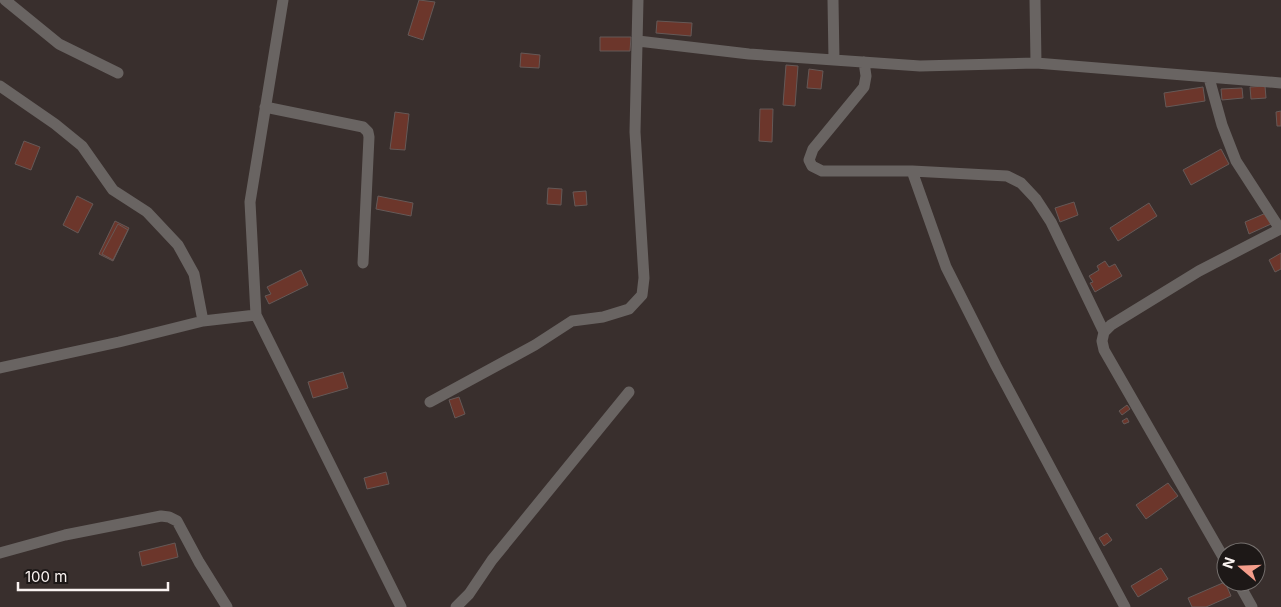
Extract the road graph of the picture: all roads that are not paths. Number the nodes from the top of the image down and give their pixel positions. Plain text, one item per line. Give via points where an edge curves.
1 (5, 0) edge
2 (283, 0) edge
3 (638, 0) edge
4 (833, 0) edge
5 (1035, 0) edge
6 (638, 41) junction
7 (834, 60) junction
8 (864, 62) junction
9 (1036, 63) junction
10 (118, 73) dead end
11 (1209, 78) junction
12 (1281, 83) edge
13 (0, 86) edge
14 (265, 107) junction
15 (912, 171) junction
16 (1281, 229) edge
17 (363, 264) dead end
18 (256, 315) junction
19 (203, 321) junction
20 (1104, 332) junction
21 (0, 368) edge
22 (629, 392) dead end
23 (430, 402) dead end
24 (1216, 545) edge
25 (0, 553) edge
26 (1244, 592) edge
27 (227, 607) edge
28 (401, 607) edge
29 (456, 607) edge
30 (1125, 607) edge
31 (1252, 607) edge

1 - 10 street via 59,44
2 - 14 street
3 - 6 street
4 - 7 street
5 - 9 street
6 - 7 street
6 - 23 street via 635,132 644,278 642,295 629,309 603,318 572,320 535,345
7 - 8 street
8 - 9 street via 920,66
8 - 15 street via 864,87 813,149 809,160 812,166 822,171
9 - 11 street
11 - 12 street
11 - 16 street via 1236,161
13 - 19 street via 82,146 113,190 147,212 178,245 194,274
14 - 17 street via 363,127 368,132
14 - 18 street via 250,202
15 - 20 street via 1006,176 1022,183 1051,222
15 - 30 street via 946,267
16 - 20 street via 1199,271
18 - 19 street
18 - 28 street
19 - 21 street
20 - 24 street via 1104,350
22 - 29 street
25 - 27 street via 65,535 169,517 182,527
26 - 31 street

